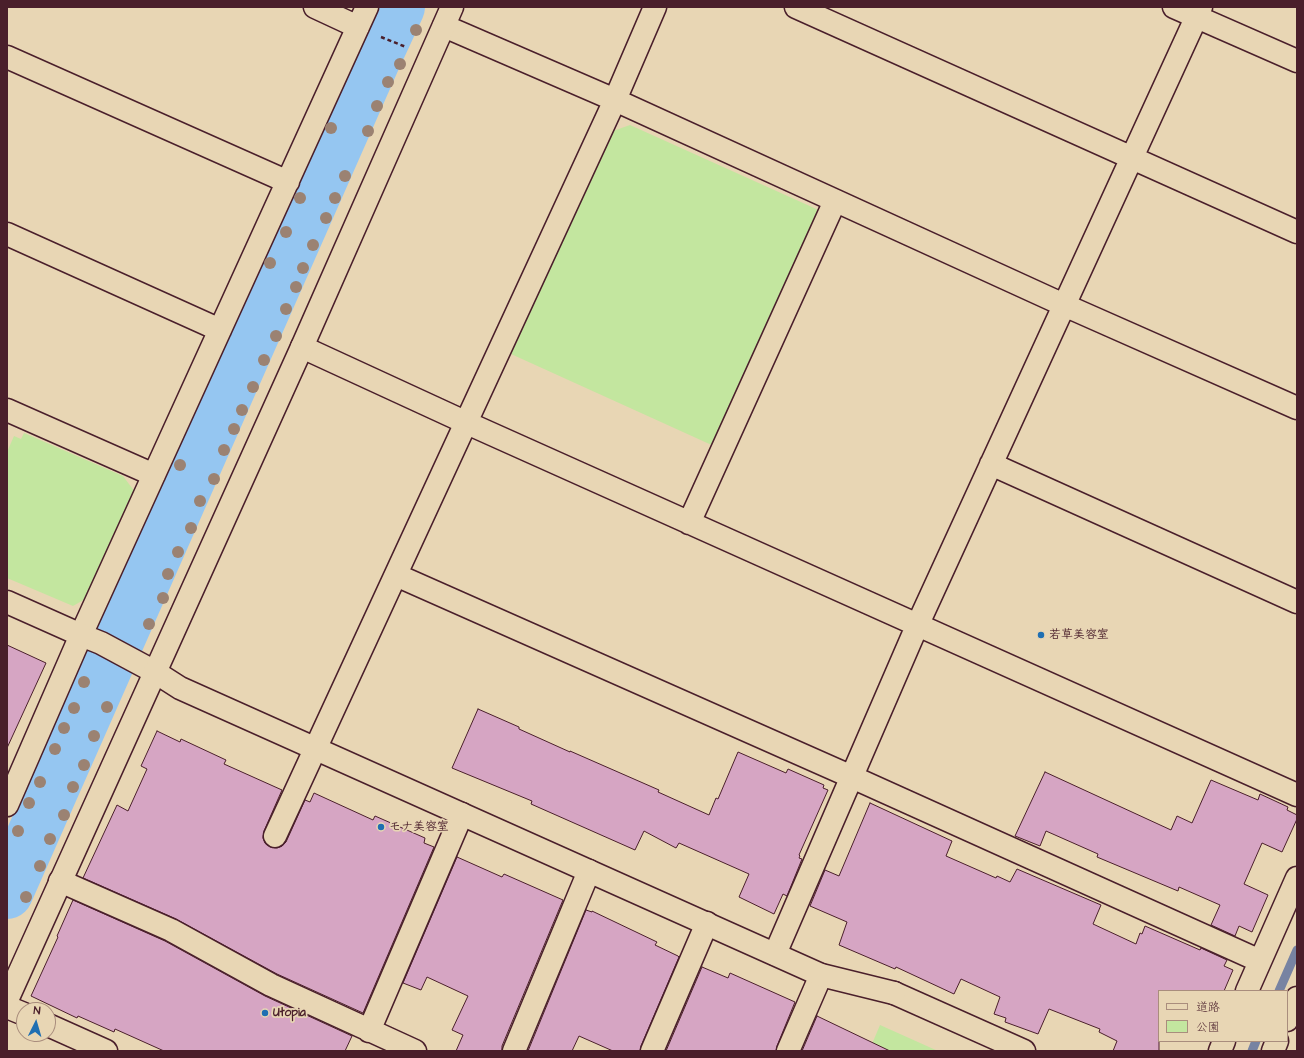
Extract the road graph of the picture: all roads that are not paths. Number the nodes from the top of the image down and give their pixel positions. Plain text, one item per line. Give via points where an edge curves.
1 (315, 7) edge
2 (367, 7) edge
3 (655, 7) edge
4 (796, 7) edge
5 (1174, 7) edge
6 (1199, 12) edge
7 (448, 16) edge
8 (367, 30) junction
9 (7, 57) edge
10 (1297, 61) edge
11 (615, 100) junction
12 (1132, 159) junction
13 (288, 182) junction
14 (836, 201) junction
15 (1297, 232) edge
16 (7, 234) edge
17 (1064, 305) junction
18 (220, 330) junction
19 (302, 347) junction
20 (1297, 408) edge
21 (7, 410) edge
22 (466, 423) junction
23 (991, 464) junction
24 (154, 475) junction
25 (690, 523) junction
26 (396, 575) junction
27 (7, 602) edge
28 (1297, 602) edge
29 (917, 626) junction
30 (91, 639) junction
31 (155, 672) junction
32 (315, 748) junction
33 (852, 777) junction
34 (1297, 795) edge
35 (7, 806) edge
36 (462, 814) junction
37 (275, 836) dead end
38 (590, 871) junction
39 (1297, 878) edge
40 (60, 881) junction
41 (1291, 910) edge
42 (707, 924) junction
43 (775, 954) junction
44 (1260, 961) junction
45 (821, 975) junction
46 (1247, 990) edge
47 (1297, 998) edge
48 (7, 1000) edge
49 (1288, 1018) edge
50 (56, 1029) edge
51 (369, 1031) junction
52 (106, 1051) edge
53 (415, 1051) edge
54 (514, 1051) edge
55 (652, 1051) edge
56 (788, 1051) edge
57 (1024, 1051) edge

1 - 8 street
2 - 8 street
3 - 11 street
4 - 12 street
5 - 6 street
6 - 10 street
6 - 12 street
7 - 11 street
7 - 19 street
8 - 13 street
9 - 13 street
11 - 14 street
11 - 22 street
12 - 15 street
12 - 17 street
13 - 18 street
14 - 17 street
14 - 25 street
16 - 18 street
17 - 20 street
17 - 23 street
18 - 24 street
19 - 22 street
19 - 31 street
21 - 24 street
22 - 25 street
22 - 26 street
23 - 28 street
23 - 29 street
24 - 30 street
25 - 29 street
26 - 32 street
26 - 33 street
27 - 30 street
29 - 33 street
29 - 34 street
30 - 31 street
30 - 35 street
31 - 32 street via 180,688
31 - 40 street
32 - 36 street
32 - 37 street
33 - 43 street
33 - 44 street
36 - 38 street
36 - 51 street
38 - 42 street
38 - 54 street
39 - 41 street
40 - 48 street
40 - 51 street via 171,930 271,985
41 - 44 street
42 - 43 street
42 - 55 street
43 - 45 street
44 - 46 street
45 - 56 street
45 - 57 street via 894,994
47 - 49 street
50 - 52 street
51 - 53 street

